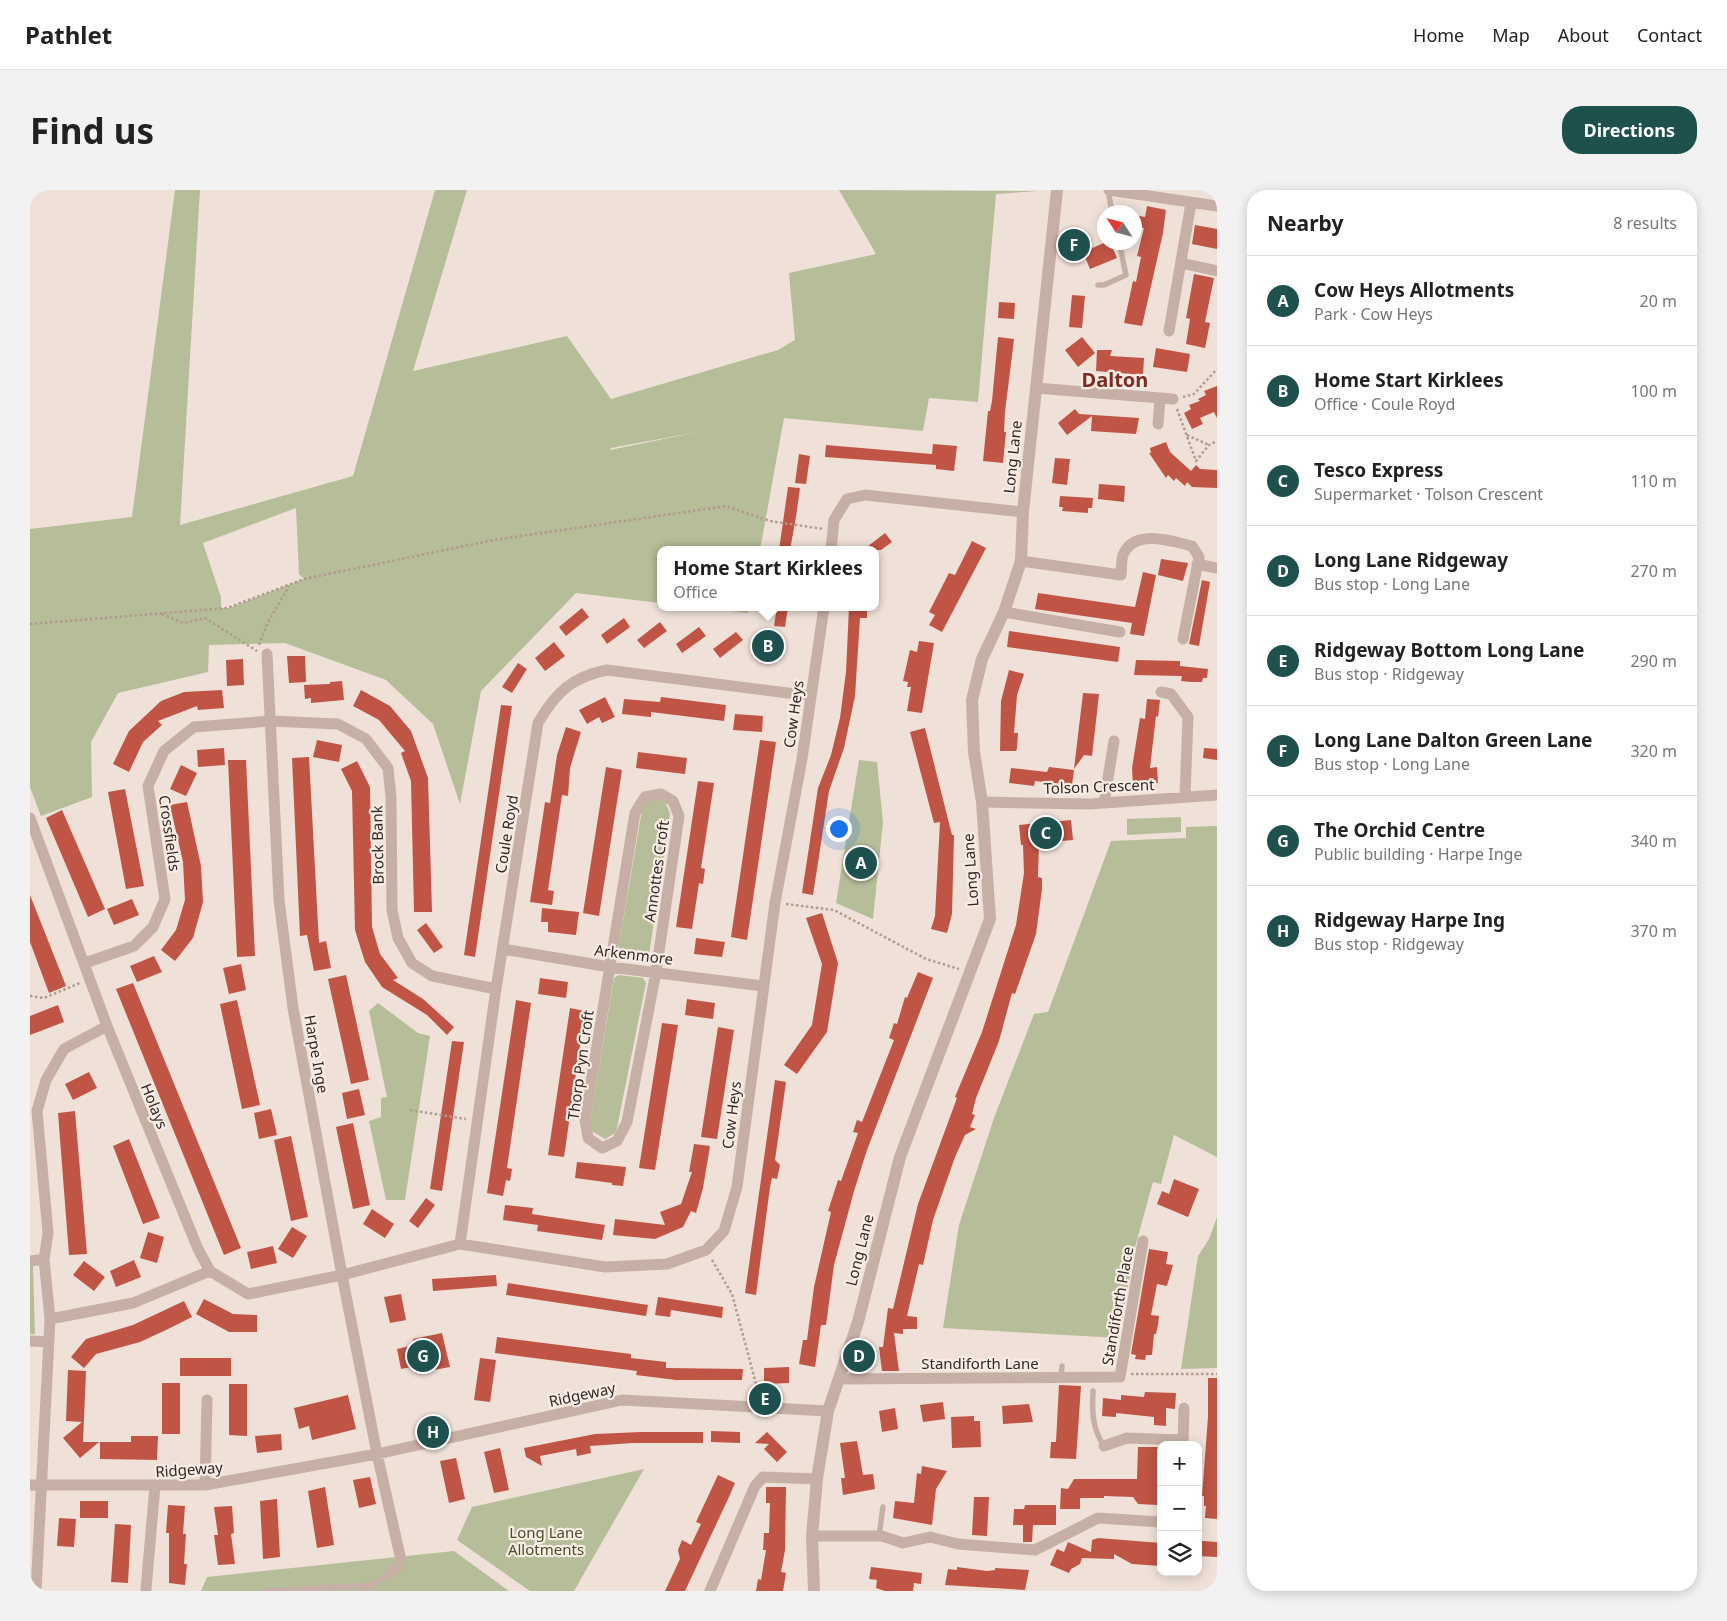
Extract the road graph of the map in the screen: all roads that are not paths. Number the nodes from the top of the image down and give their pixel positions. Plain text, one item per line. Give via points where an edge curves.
1 (1057, 190) edge
2 (1108, 190) edge
3 (1191, 203) junction
4 (1111, 205) edge
5 (1217, 206) edge
6 (1121, 250) edge
7 (1180, 263) junction
8 (1217, 271) edge
9 (1098, 285) dead end
10 (1169, 331) dead end
11 (1036, 388) junction
12 (1160, 398) junction
13 (1173, 399) road end
14 (1158, 424) dead end
15 (1023, 512) junction
16 (831, 546) edge
17 (1021, 561) junction
18 (1197, 564) junction
19 (1216, 568) dead end
20 (823, 611) edge
21 (1004, 612) junction
22 (1120, 632) dead end
23 (1183, 639) dead end
24 (262, 653) road end
25 (1161, 692) dead end
26 (811, 696) junction
27 (271, 721) junction
28 (1114, 741) dead end
29 (1217, 794) edge
30 (1185, 797) junction
31 (982, 802) junction
32 (1104, 803) junction
33 (30, 818) edge
34 (503, 949) junction
35 (85, 963) junction
36 (610, 967) junction
37 (656, 972) junction
38 (763, 986) junction
39 (496, 989) junction
40 (107, 1026) junction
41 (1143, 1241) dead end
42 (460, 1244) junction
43 (44, 1259) junction
44 (30, 1261) edge
45 (210, 1271) junction
46 (342, 1275) junction
47 (50, 1319) junction
48 (30, 1341) edge
49 (48, 1342) junction
50 (1120, 1376) joint
51 (840, 1379) junction
52 (1093, 1391) dead end
53 (207, 1400) dead end
54 (1184, 1408) dead end
55 (828, 1411) junction
56 (1169, 1441) edge
57 (1183, 1441) edge
58 (1104, 1446) joint
59 (377, 1454) junction
60 (817, 1479) junction
61 (35, 1485) edge
62 (205, 1485) junction
63 (155, 1486) junction
64 (883, 1506) dead end
65 (1157, 1522) edge
66 (812, 1536) junction
67 (880, 1536) junction
68 (391, 1572) joint
69 (373, 1585) junction
70 (146, 1589) dead end
71 (36, 1591) edge
72 (267, 1591) edge
73 (365, 1591) edge
74 (710, 1591) edge
75 (814, 1591) edge

1 - 11 street, Long Lane
2 - 3 street
2 - 4 lane
3 - 5 street
3 - 7 street
6 - 9 lane via 1126,274
7 - 8 street
7 - 10 street
11 - 12 street
11 - 15 street, Long Lane
12 - 13 street
12 - 14 street
15 - 16 street via 865,495 847,499 834,520
15 - 17 street, Long Lane
17 - 18 street via 1121,575 1124,555 1133,542 1150,538 1192,546 1199,557
17 - 21 street, Long Lane
18 - 19 street
18 - 23 street
20 - 26 street, Cow Heys
21 - 22 street
21 - 31 street, Long Lane via 982,659 972,700 974,752
24 - 27 street, Harpe Inge
25 - 30 street via 1171,694 1188,717
26 - 34 street, Coule Royd via 607,670 589,674 572,683 552,700 538,723
26 - 38 street, Cow Heys
27 - 35 street, Crossfields via 194,727 164,751 148,786 165,899 153,927 134,946
27 - 39 street, Brock Bank via 338,724 366,738 388,768 392,910 398,938 412,963 432,976
27 - 46 street, Harpe Inge via 280,910 293,1008
28 - 32 street via 1102,772
29 - 30 street, Tolson Crescent
30 - 32 street, Tolson Crescent
31 - 32 street, Tolson Crescent
31 - 51 street, Long Lane via 990,919 900,1157 858,1322
33 - 35 street, Holays
34 - 36 street, Arkenmore
34 - 39 street, Coule Royd
35 - 40 street, Holays
36 - 37 street, Arkenmore
36 - 37 street, Annottes Croft via 635,813 644,797 661,794 673,801 679,816
36 - 37 street, Thorp Pyn Croft via 585,1119 588,1138 602,1148 617,1141 627,1122
37 - 38 street, Arkenmore
38 - 42 street, Cow Heys via 737,1187 724,1231 706,1250 667,1264 604,1267
39 - 42 street, Coule Royd
40 - 43 street via 64,1049 46,1080 37,1111 48,1232
40 - 45 street, Holays via 194,1240
41 - 50 street, Standiforth Place
42 - 46 street, Cow Heys
43 - 44 street
43 - 47 street
45 - 46 street via 248,1294
45 - 47 street via 133,1303
46 - 59 street, Harpe Inge
47 - 49 street
48 - 49 street
49 - 61 street
50 - 51 street, Standiforth Lane via 1062,1372
51 - 55 street, Long Lane
52 - 58 lane via 1092,1416 1096,1434
53 - 62 street
54 - 57 street
55 - 59 street, Ridgeway via 622,1400
55 - 60 street, Long Lane
56 - 58 street via 1127,1438
59 - 62 street, Ridgeway
59 - 68 street via 401,1560
60 - 66 street, Long Lane
60 - 74 street via 763,1477 755,1486
61 - 63 street, Ridgeway
61 - 71 street
62 - 63 street, Ridgeway
63 - 70 street
64 - 67 lane
65 - 67 street via 1098,1518 1035,1550 958,1544 930,1537 903,1543
66 - 67 street
66 - 75 street, Long Lane
68 - 69 lane
69 - 72 lane
69 - 73 lane

